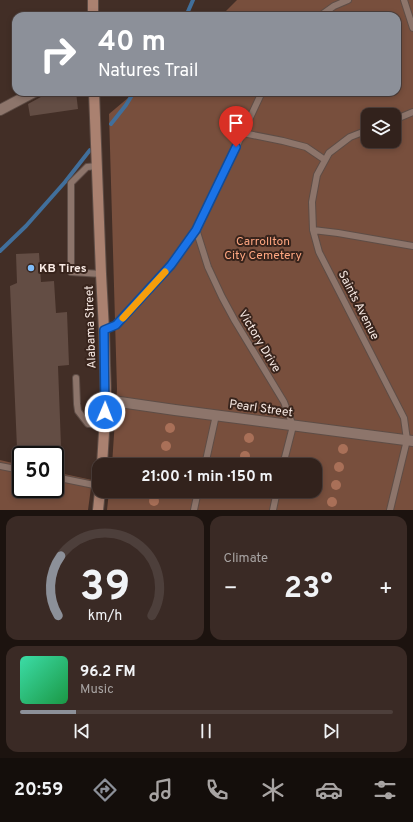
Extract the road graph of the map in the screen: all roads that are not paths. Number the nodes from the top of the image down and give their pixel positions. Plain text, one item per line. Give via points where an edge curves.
1 (93, 0) edge
2 (348, 0) edge
3 (404, 0) edge
4 (93, 12) edge
5 (326, 12) edge
6 (413, 28) edge
7 (26, 96) edge
8 (94, 96) edge
9 (260, 96) edge
10 (0, 110) edge
11 (413, 112) edge
12 (401, 117) edge
13 (243, 133) junction
14 (361, 133) edge
15 (325, 160) junction
16 (97, 166) junction
17 (196, 230) junction
18 (313, 230) junction
19 (413, 246) edge
20 (101, 274) junction
21 (104, 330) junction
22 (76, 378) dead end
23 (106, 400) junction
24 (216, 415) junction
25 (104, 425) junction
26 (293, 426) junction
27 (410, 441) edge
28 (102, 458) edge
29 (206, 458) edge
30 (285, 458) edge
31 (0, 466) edge
32 (12, 468) edge
33 (64, 479) edge
34 (92, 485) edge
35 (99, 498) edge
36 (197, 498) edge
37 (276, 498) edge
38 (98, 510) edge
39 (194, 510) edge
40 (273, 510) edge
41 (390, 510) edge

1 - 4 main road
2 - 5 lane
3 - 6 lane
7 - 10 street
8 - 16 main road, Alabama Street
9 - 13 lane
11 - 12 lane
13 - 15 lane via 306,147
13 - 17 lane
14 - 15 lane, Saints Avenue via 350,137 328,153
15 - 18 lane, Saints Avenue via 317,175 312,202
16 - 20 main road, Alabama Street
16 - 20 lane via 87,167 71,183 71,272
17 - 21 lane via 171,265 121,320
17 - 26 lane, Victory Drive via 208,267 222,297 284,402
18 - 19 lane
18 - 27 lane, Saints Avenue via 319,252 404,418
20 - 21 main road, Alabama Street
21 - 23 main road, Alabama Street
22 - 25 lane via 78,411 88,424
23 - 24 street, Pearl Street
23 - 25 main road, Alabama Street
24 - 26 street, Pearl Street
24 - 29 lane
25 - 28 main road, Alabama Street
26 - 27 street, Pearl Street
26 - 30 lane
27 - 41 lane, Saints Avenue
31 - 32 lane
33 - 34 lane
35 - 38 main road
36 - 39 lane
37 - 40 lane

